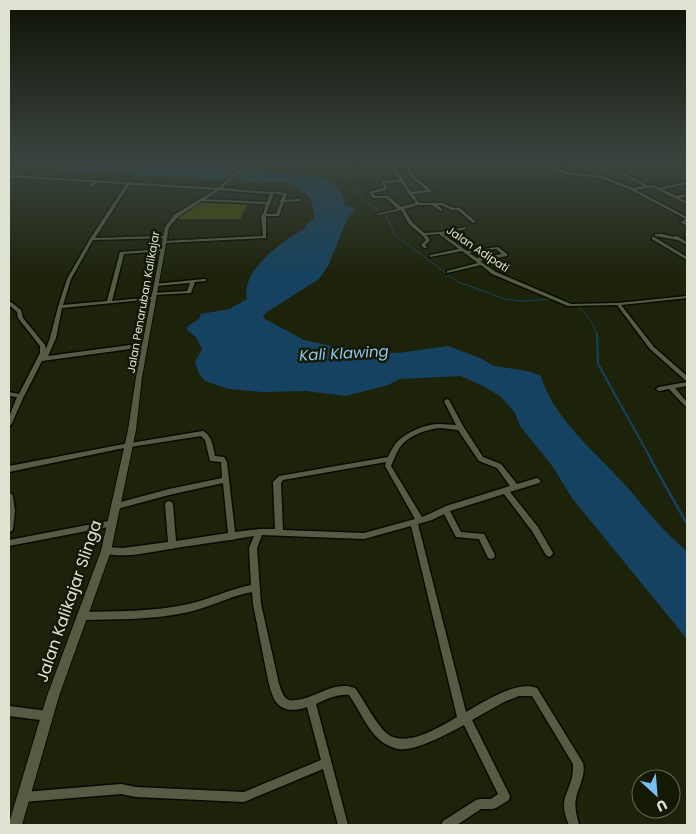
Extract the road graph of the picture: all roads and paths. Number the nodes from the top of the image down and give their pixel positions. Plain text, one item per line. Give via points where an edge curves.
1 (117, 200) edge
2 (201, 200) joint
3 (268, 200) edge
4 (282, 200) edge
5 (299, 200) dead end
6 (390, 200) edge
7 (415, 200) edge
8 (652, 200) edge
9 (226, 202) joint
10 (281, 203) junction
11 (266, 204) junction
12 (418, 204) junction
13 (432, 204) junction
14 (401, 209) junction
15 (440, 210) dead end
16 (378, 214) dead end
17 (263, 215) junction
18 (687, 219) edge
19 (474, 222) dead end
20 (687, 225) edge
21 (465, 228) dead end
22 (440, 233) junction
23 (423, 234) junction
24 (673, 235) dead end
25 (92, 239) junction
26 (165, 239) junction
27 (678, 239) junction
28 (687, 244) edge
29 (425, 247) dead end
30 (163, 250) junction
31 (464, 251) junction
32 (432, 256) dead end
33 (687, 259) edge
34 (476, 260) junction
35 (481, 264) junction
36 (449, 272) dead end
37 (204, 280) dead end
38 (193, 281) junction
39 (156, 285) junction
40 (153, 296) junction
41 (687, 297) edge
42 (109, 302) junction
43 (9, 303) edge
44 (618, 304) junction
45 (60, 307) junction
46 (145, 345) junction
47 (41, 359) junction
48 (687, 379) edge
49 (687, 384) edge
50 (670, 387) junction
51 (659, 389) dead end
52 (9, 394) edge
53 (21, 396) junction
54 (447, 400) dead end
55 (687, 405) edge
56 (9, 423) edge
57 (460, 426) junction
58 (128, 445) junction
59 (390, 459) junction
60 (9, 469) edge
61 (226, 480) junction
62 (537, 481) dead end
63 (515, 488) junction
64 (505, 490) junction
65 (9, 496) edge
66 (169, 504) dead end
67 (117, 506) junction
68 (445, 510) junction
69 (113, 522) junction
70 (417, 522) junction
71 (9, 529) edge
72 (259, 532) junction
73 (279, 532) junction
74 (232, 537) junction
75 (9, 543) edge
76 (172, 546) junction
77 (106, 551) junction
78 (549, 553) dead end
79 (490, 555) dead end
80 (255, 588) junction
81 (81, 616) junction
82 (311, 702) junction
83 (9, 711) edge
84 (48, 716) junction
85 (465, 720) junction
86 (326, 763) junction
87 (24, 797) junction
88 (15, 825) edge
89 (343, 825) edge
90 (447, 825) edge
91 (574, 825) edge

1 - 25 street
2 - 9 street
2 - 26 street, Jalan Penaruban Kalikajar via 171,220
3 - 11 street
4 - 10 street
5 - 10 street
6 - 14 street
7 - 12 street
8 - 18 street
9 - 11 street
10 - 11 street
10 - 17 street via 278,215
11 - 17 street
12 - 13 street
12 - 14 street
13 - 15 street
13 - 19 street via 459,209
14 - 16 street
14 - 23 street
17 - 26 street via 265,236 262,238
18 - 20 street via 682,222
21 - 22 street
22 - 23 street, Jalan Adipati
22 - 31 street, Jalan Adipati
23 - 29 street via 428,240 423,245
24 - 27 street
25 - 26 street
25 - 45 street via 72,272
26 - 30 street, Jalan Penaruban Kalikajar
27 - 28 street
27 - 33 street via 661,234 654,236
30 - 39 street, Jalan Penaruban Kalikajar
30 - 42 street via 122,253
31 - 32 street
31 - 34 street, Jalan Adipati
31 - 34 street via 497,248 505,255
34 - 35 street, Jalan Adipati
35 - 36 street
35 - 44 street, Jalan Adipati via 510,281 570,305
37 - 38 street
38 - 39 street
38 - 40 street via 189,292
39 - 40 street, Jalan Penaruban Kalikajar
40 - 42 street
40 - 46 street, Jalan Penaruban Kalikajar
41 - 44 street, Jalan Adipati
42 - 45 street
43 - 47 street via 19,311 18,315 43,346
44 - 48 street via 655,351
45 - 47 street via 53,338
46 - 47 street
46 - 58 street, Jalan Penaruban Kalikajar
47 - 53 street
49 - 50 street
50 - 51 street
50 - 55 street
52 - 53 street
53 - 56 street
54 - 57 street
57 - 59 street via 440,425 425,430 402,442
57 - 63 street via 482,459 499,466
58 - 60 street
58 - 61 street via 203,433 208,438 212,459 224,460
58 - 67 street, Jalan Kalikajar Slinga
59 - 70 street via 388,466
59 - 73 street via 281,478 277,482
61 - 67 street
61 - 74 street
62 - 63 street
63 - 64 street
64 - 68 street
64 - 78 street
65 - 71 street
66 - 76 street
67 - 69 street, Jalan Kalikajar Slinga
68 - 70 street
68 - 79 street via 459,535 481,536
69 - 75 street
69 - 77 street, Jalan Kalikajar Slinga
70 - 73 street via 352,537
70 - 85 street
72 - 73 street
72 - 74 street
72 - 80 street via 253,548
74 - 76 street
76 - 77 street
77 - 81 street, Jalan Kalikajar Slinga
80 - 81 street via 225,594 188,608 126,617
80 - 82 street via 279,698 287,705
81 - 84 street, Jalan Kalikajar Slinga
82 - 85 street via 340,690 352,691 385,739 399,746 417,742
82 - 86 street
83 - 84 street
84 - 87 street, Jalan Kalikajar Slinga
85 - 90 street via 505,796 492,804 480,804
85 - 91 street via 512,694 526,689 534,691 578,763 580,776 570,792 568,803
86 - 87 street via 244,797 121,789
86 - 89 street
87 - 88 street, Jalan Kalikajar Slinga

